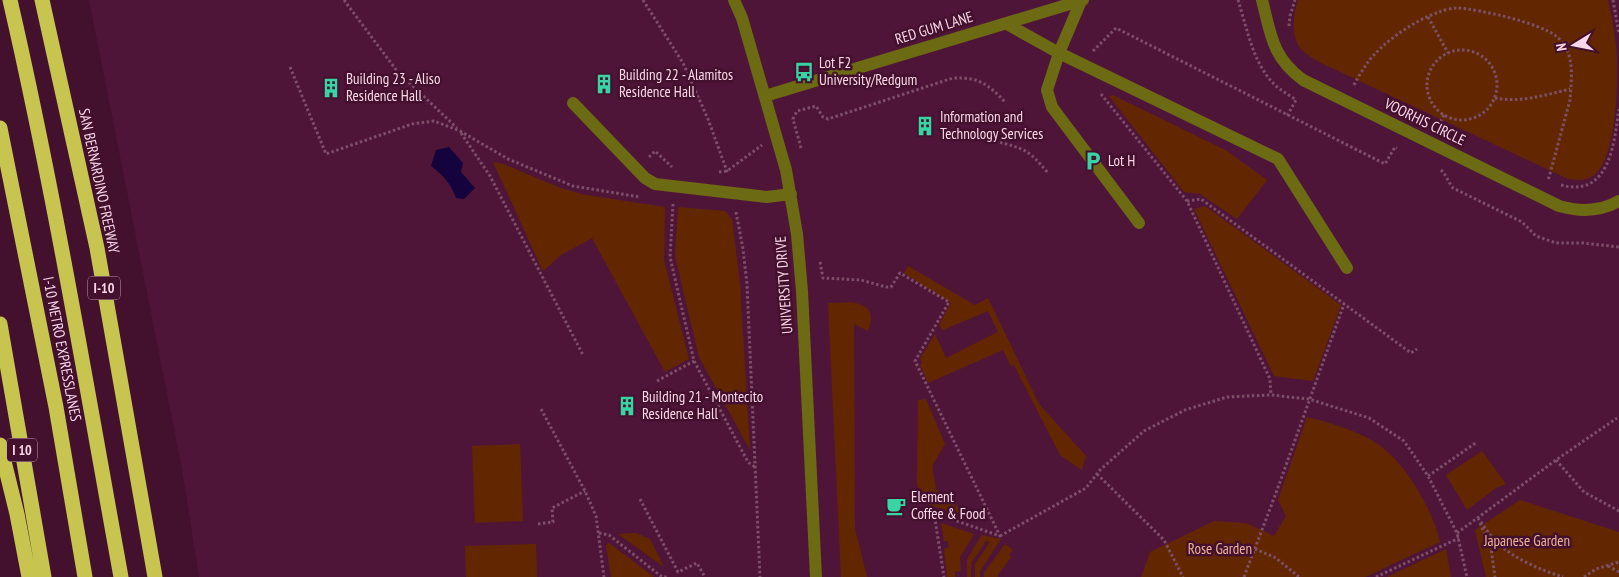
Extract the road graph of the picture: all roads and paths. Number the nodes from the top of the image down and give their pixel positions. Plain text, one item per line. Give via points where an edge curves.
1 (10, 0) edge
2 (42, 0) edge
3 (344, 0) edge
4 (643, 0) edge
5 (734, 0) edge
6 (1082, 0) edge
7 (1262, 0) edge
8 (1295, 0) edge
9 (1613, 0) edge
10 (1428, 17) junction
11 (1007, 24) junction
12 (1290, 34) dead end
13 (1619, 34) edge
14 (1059, 53) junction
15 (1448, 53) junction
16 (1080, 63) junction
17 (290, 67) dead end
18 (1103, 74) junction
19 (1362, 89) dead end
20 (1570, 89) junction
21 (765, 96) junction
22 (1495, 98) junction
23 (573, 103) dead end
24 (1006, 103) dead end
25 (1619, 109) edge
26 (1444, 115) junction
27 (0, 128) edge
28 (1446, 130) dead end
29 (460, 131) junction
30 (995, 141) dead end
31 (762, 144) dead end
32 (1402, 151) dead end
33 (802, 153) dead end
34 (636, 169) junction
35 (1440, 169) dead end
36 (676, 171) dead end
37 (727, 171) junction
38 (718, 172) dead end
39 (1048, 174) dead end
40 (1539, 177) dead end
41 (1548, 181) junction
42 (732, 194) junction
43 (791, 194) junction
44 (647, 199) dead end
45 (1187, 201) junction
46 (1619, 201) edge
47 (664, 202) dead end
48 (673, 203) junction
49 (682, 204) dead end
50 (1139, 222) dead end
51 (1619, 247) edge
52 (820, 262) dead end
53 (1347, 268) dead end
54 (1344, 304) junction
55 (0, 324) edge
56 (1416, 349) dead end
57 (583, 355) dead end
58 (694, 361) junction
59 (658, 382) dead end
60 (1271, 394) junction
61 (1309, 399) junction
62 (541, 409) dead end
63 (1617, 418) dead end
64 (1478, 442) dead end
65 (0, 445) edge
66 (1556, 460) junction
67 (756, 468) junction
68 (1097, 474) junction
69 (1428, 476) junction
70 (585, 491) junction
71 (640, 499) dead end
72 (1619, 511) edge
73 (1478, 518) junction
74 (538, 524) dead end
75 (599, 533) junction
76 (1456, 533) junction
77 (1000, 536) junction
78 (1459, 538) junction
79 (1255, 549) junction
80 (1619, 562) edge
81 (1608, 566) junction
82 (1619, 572) edge
83 (29, 577) edge
84 (44, 577) edge
85 (85, 577) edge
86 (121, 577) edge
87 (155, 577) edge
88 (604, 577) edge
89 (669, 577) edge
90 (705, 577) edge
91 (760, 577) edge
92 (816, 577) edge
93 (944, 577) edge
94 (1183, 577) edge
95 (1244, 577) edge
96 (1299, 577) edge
97 (1376, 577) edge
98 (1467, 577) edge
99 (1495, 577) edge
100 (1563, 577) edge
101 (1584, 577) edge

1 - 86 highway via 64,258
2 - 87 highway, SAN BERNARDINO FREEWAY / I-10 via 96,248
3 - 29 path via 397,71
4 - 37 path via 683,63
5 - 21 street, UNIVERSITY DRIVE
6 - 11 street, RED GUM LANE
6 - 14 street
7 - 46 street, VOORHIS CIRCLE via 1280,58 1303,80 1559,206 1584,211
8 - 12 path via 1290,16
9 - 13 path
10 - 15 path
10 - 19 path via 1412,25 1368,62 1354,85
10 - 20 path via 1456,8 1528,23 1557,36 1566,48 1571,65
11 - 14 street
11 - 21 street, RED GUM LANE
14 - 16 street
14 - 50 street via 1047,90 1052,107
15 - 22 path via 1471,51 1482,56 1496,74
15 - 26 path via 1432,67 1427,88 1435,108
16 - 18 street
16 - 32 path via 1116,28 1385,164 1395,147
17 - 29 path via 326,154 423,121 434,121
18 - 45 path via 1096,88
18 - 53 street via 1278,159
20 - 22 path via 1528,99 1509,101
20 - 41 path via 1570,100
21 - 43 street, UNIVERSITY DRIVE
22 - 26 path via 1490,107 1473,119 1453,119
23 - 34 street
24 - 33 path via 993,89 969,78 953,78 828,119 816,106 797,111 793,119
25 - 41 path via 1608,165 1599,178 1573,188
26 - 28 path via 1438,126
27 - 85 highway, I-10 METRO EXPRESSLANES via 56,407
29 - 44 path via 508,159 573,186
29 - 57 path via 490,176
30 - 39 path via 1034,156
31 - 37 path
34 - 36 path via 655,151
34 - 42 street via 655,184
35 - 51 path via 1453,188 1522,222 1536,236 1556,243
37 - 38 path
37 - 42 path
40 - 41 path
42 - 43 street via 768,197
42 - 67 path via 747,284
43 - 92 street, UNIVERSITY DRIVE via 800,262
45 - 54 path via 1201,199
45 - 60 path via 1270,378
47 - 48 path
48 - 49 path
48 - 58 path via 670,257
52 - 77 path via 823,278 861,280 891,287 900,273 950,302 915,362
54 - 56 path via 1411,353
54 - 61 path
55 - 84 highway, I 10
58 - 59 path
58 - 67 path via 748,462
60 - 61 path
60 - 68 path via 1227,397 1185,410 1144,431
61 - 69 path via 1369,418 1404,442
61 - 79 path
62 - 70 path
63 - 66 path
64 - 69 path
65 - 83 highway
66 - 72 path via 1584,492
66 - 73 path
67 - 91 path
68 - 77 path via 1086,488
68 - 94 path via 1164,540
69 - 76 path
70 - 74 path via 552,508 553,522
70 - 75 path via 596,516
71 - 90 path via 678,572 697,563
73 - 76 path
73 - 99 path via 1491,548
73 - 100 path via 1498,543 1510,552
75 - 88 path
75 - 89 path via 609,535 662,576
76 - 78 path
77 - 93 path via 934,513
78 - 97 path
78 - 98 path
79 - 95 path
79 - 96 path via 1276,558
80 - 81 path
81 - 82 path
81 - 101 path

